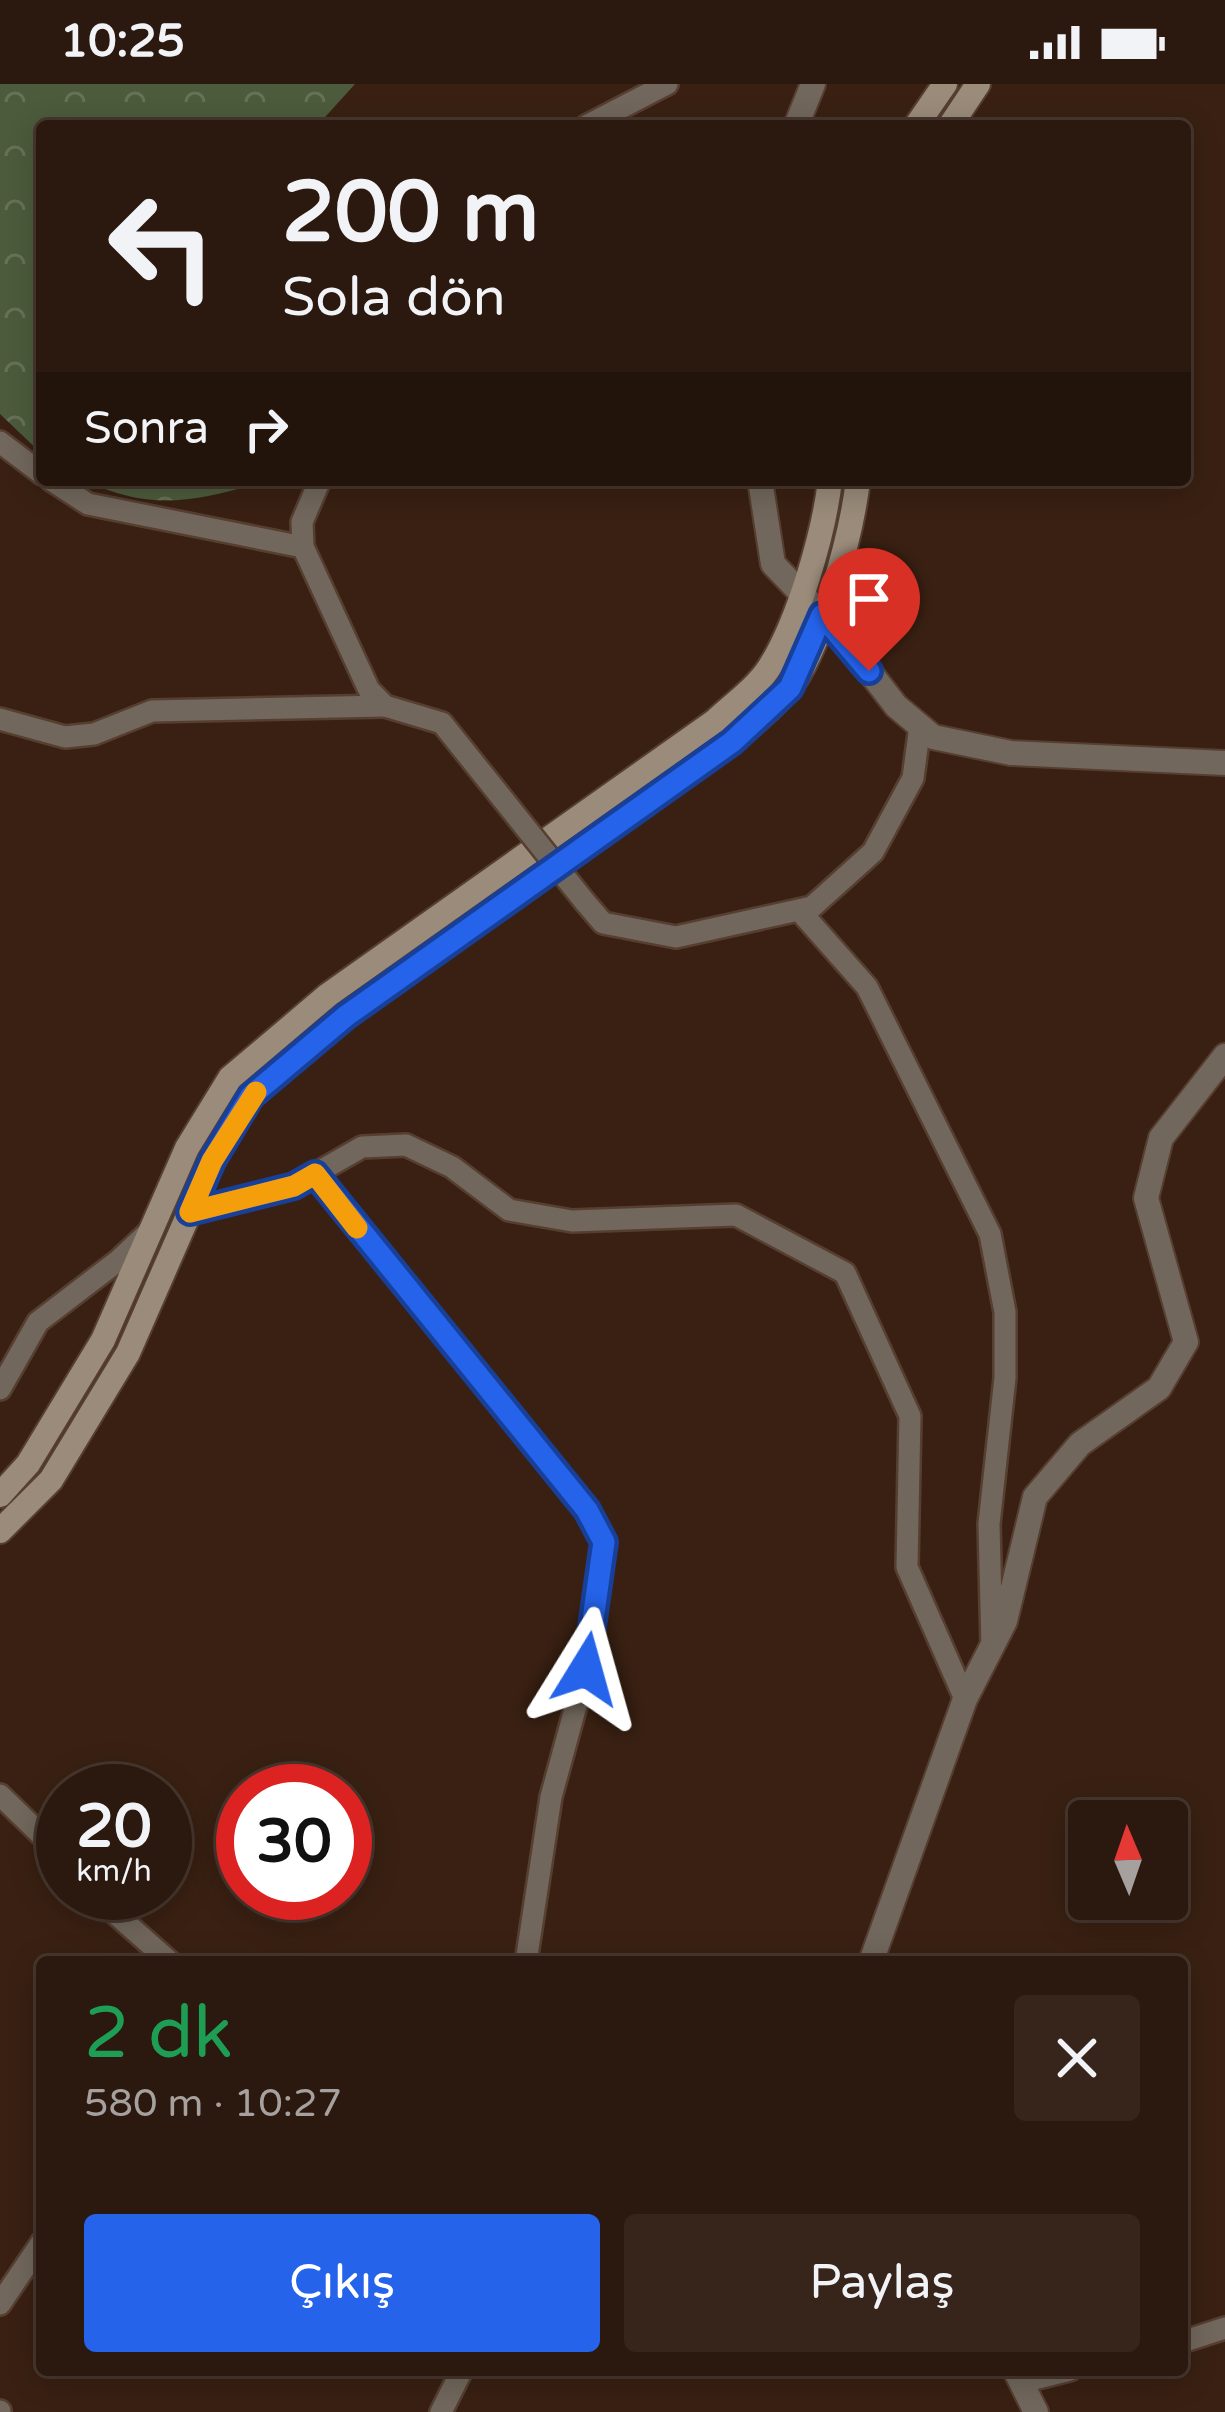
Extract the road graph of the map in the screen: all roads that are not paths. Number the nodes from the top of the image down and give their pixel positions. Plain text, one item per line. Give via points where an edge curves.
1 (668, 84) edge
2 (813, 84) edge
3 (945, 84) edge
4 (978, 84) edge
5 (598, 120) edge
6 (798, 120) edge
7 (920, 120) edge
8 (954, 120) edge
9 (0, 442) edge
10 (36, 469) edge
11 (60, 486) edge
12 (317, 486) edge
13 (761, 486) edge
14 (829, 486) edge
15 (857, 486) edge
16 (302, 547) junction
17 (800, 592) junction
18 (822, 615) junction
19 (385, 706) junction
20 (0, 719) edge
21 (920, 726) junction
22 (1225, 763) edge
23 (799, 910) junction
24 (1225, 1056) edge
25 (315, 1174) junction
26 (190, 1212) junction
27 (152, 1229) junction
28 (0, 1389) edge
29 (0, 1495) edge
30 (0, 1532) edge
31 (992, 1647) junction
32 (965, 1699) junction
33 (0, 1795) edge
34 (36, 1830) edge
35 (123, 1920) edge
36 (163, 1956) edge
37 (527, 1956) edge
38 (873, 1956) edge
39 (36, 2251) edge
40 (0, 2304) edge
41 (1219, 2334) edge
42 (1188, 2341) edge
43 (459, 2376) edge
44 (1018, 2376) edge
45 (441, 2412) edge
46 (1036, 2412) edge

1 - 5 street
2 - 6 street
3 - 7 main road
4 - 8 main road
9 - 10 street
11 - 16 street via 88,504
12 - 16 street via 302,522
13 - 17 street via 773,564
14 - 17 main road
15 - 18 main road
16 - 19 street via 369,691
17 - 18 street
17 - 27 main road via 767,672 715,721 328,994 230,1078 187,1148
18 - 21 street
18 - 26 main road via 790,688 732,742 346,1016 251,1096
19 - 20 street via 152,711 65,737
19 - 23 street, bridge via 442,723 603,923 676,938
21 - 22 street via 933,737 1011,753
21 - 23 street via 913,778 873,852
23 - 31 street via 867,986 990,1234 1005,1312 1006,1378 989,1524
24 - 31 street via 1161,1138 1146,1198 1186,1342 1159,1388 1080,1444 1035,1497
25 - 26 street
25 - 32 street via 362,1147 406,1145 509,1210 572,1221 736,1215 845,1273 910,1416 907,1567
25 - 37 street via 587,1510 604,1542
26 - 30 main road via 128,1353 51,1480
27 - 28 street via 38,1322
27 - 29 main road via 103,1340 28,1464
31 - 32 street
32 - 38 street
33 - 34 street
35 - 36 street
39 - 40 street
41 - 42 street
43 - 45 street
44 - 46 street

